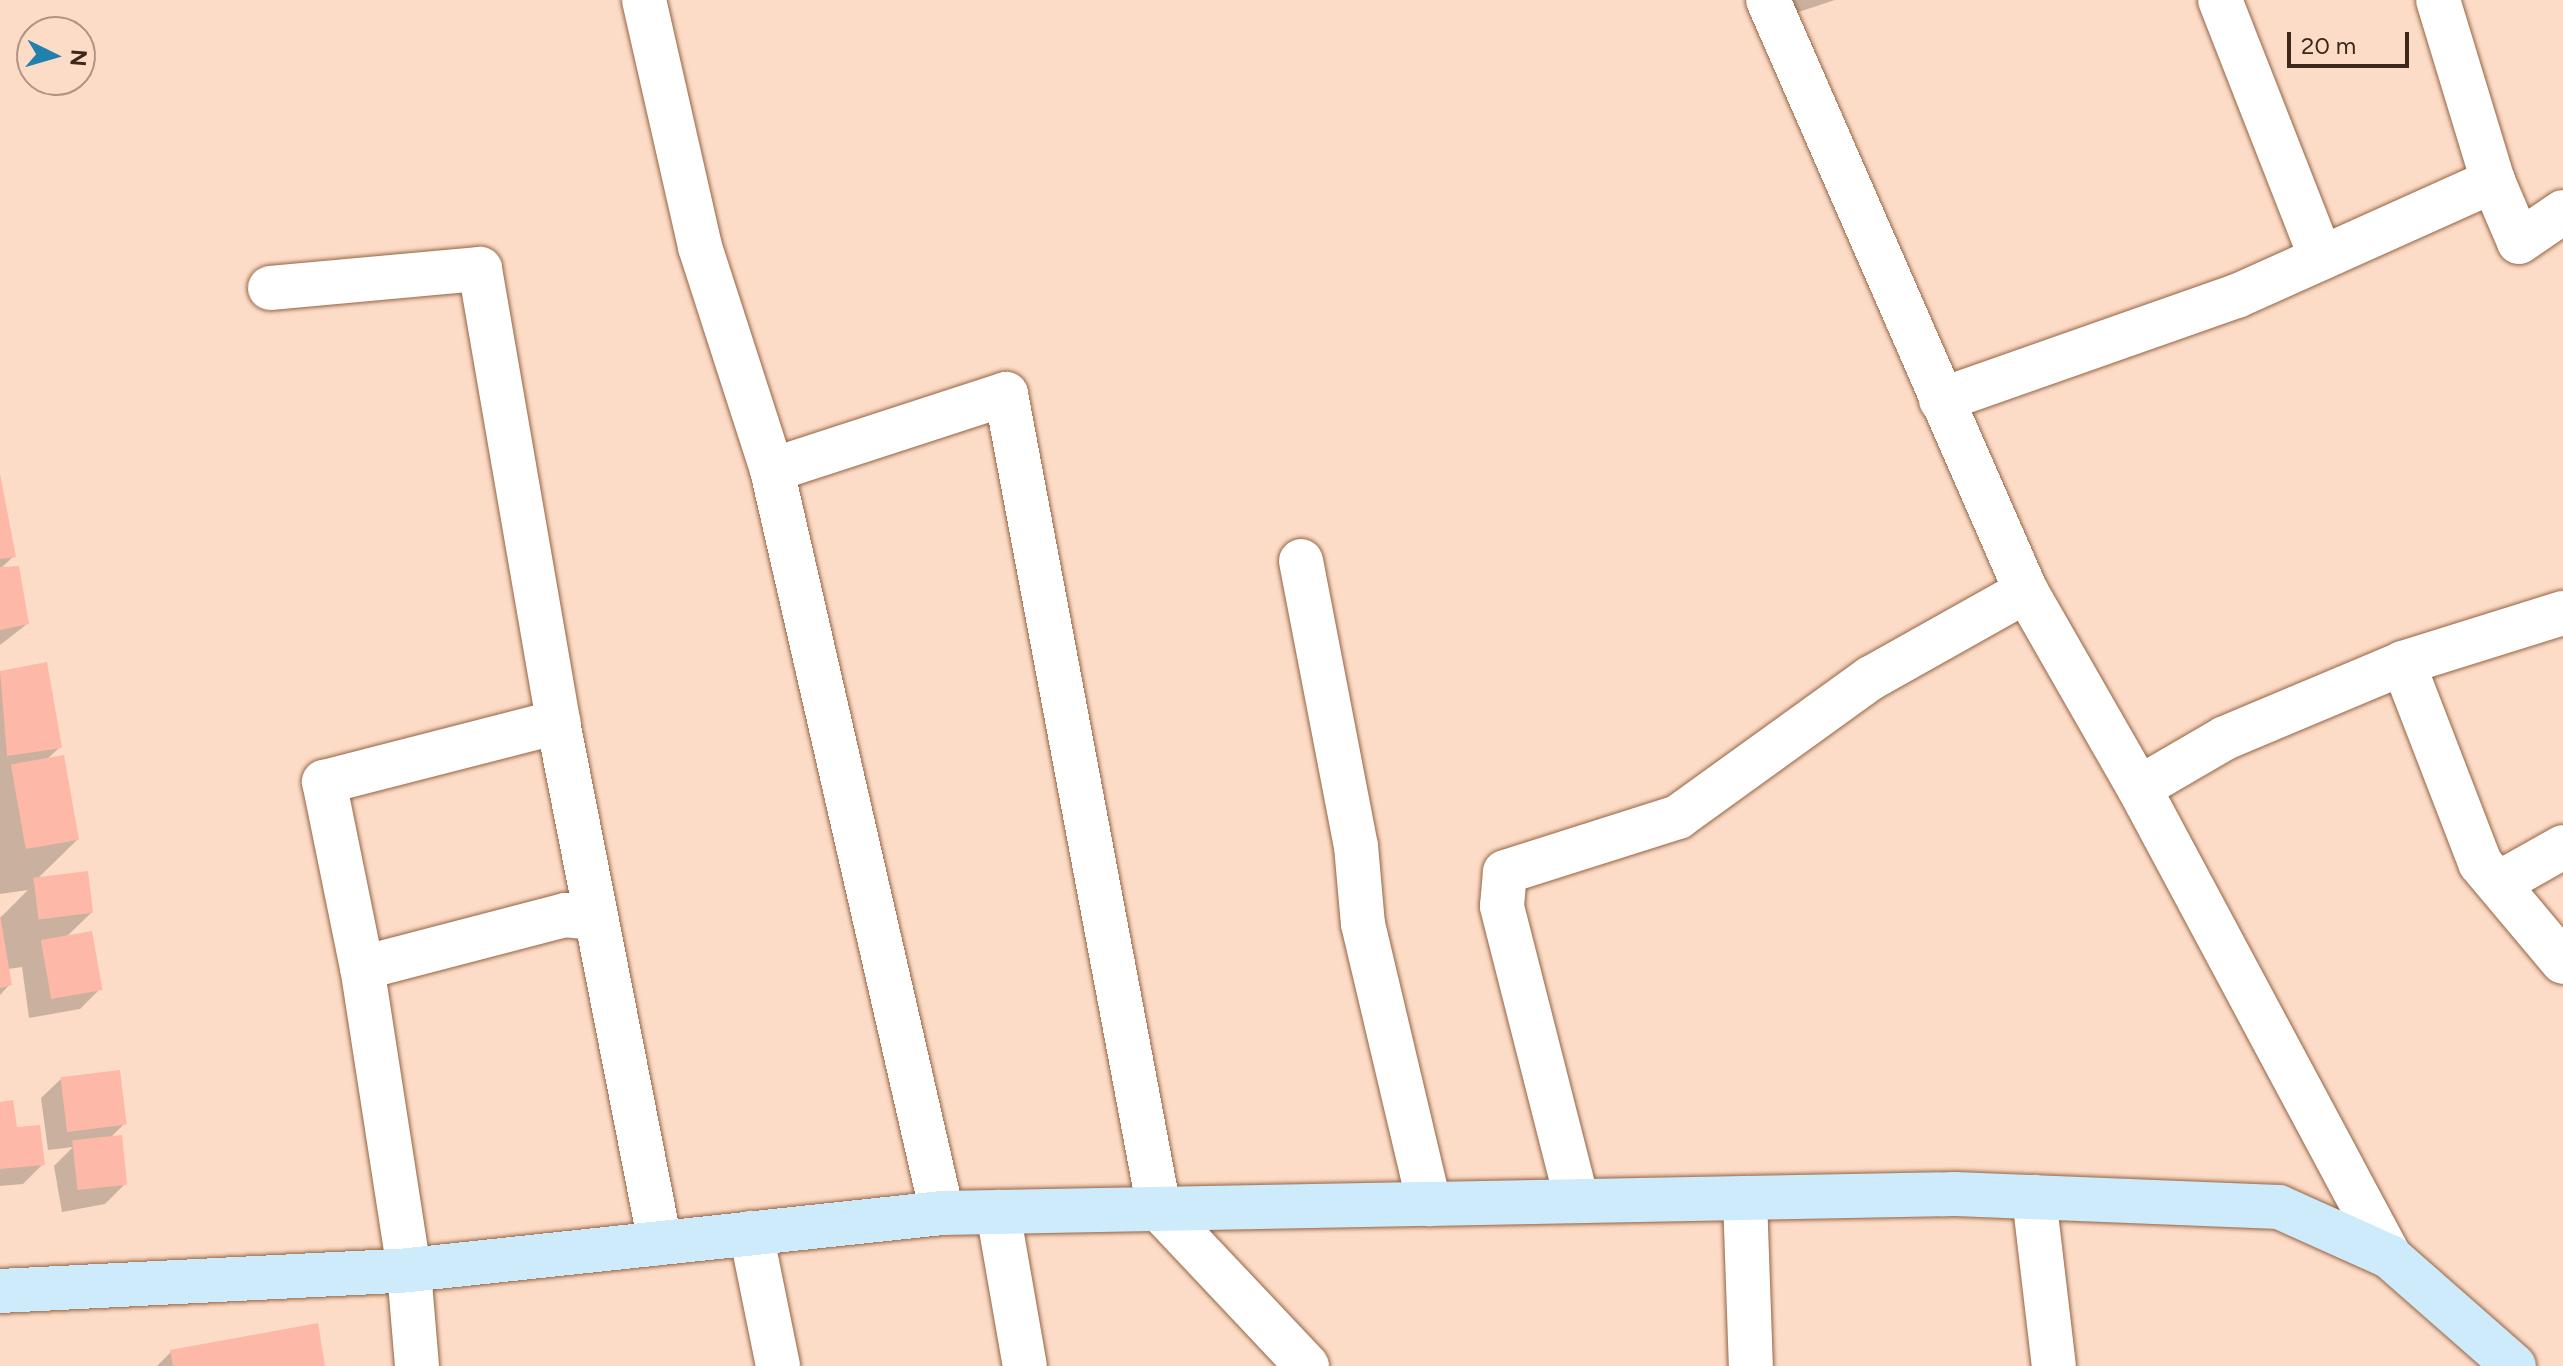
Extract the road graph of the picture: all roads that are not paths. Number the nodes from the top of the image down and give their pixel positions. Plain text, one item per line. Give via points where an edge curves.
1 (1768, 0) edge
2 (2220, 0) edge
3 (2438, 0) edge
4 (650, 2) edge
5 (2493, 181) junction
6 (2563, 212) edge
7 (2321, 258) junction
8 (270, 288) dead end
9 (1941, 400) junction
10 (772, 470) junction
11 (1301, 561) dead end
12 (2026, 591) junction
13 (2563, 613) edge
14 (2403, 663) junction
15 (558, 722) junction
16 (2139, 788) junction
17 (2563, 847) edge
18 (2501, 882) junction
19 (594, 918) junction
20 (2563, 962) edge
21 (362, 968) junction
22 (2034, 1197) junction
23 (1745, 1198) junction
24 (1577, 1201) junction
25 (1429, 1204) junction
26 (1159, 1209) junction
27 (998, 1212) junction
28 (942, 1213) junction
29 (751, 1233) junction
30 (660, 1243) junction
31 (2390, 1257) junction
32 (409, 1270) junction
33 (0, 1291) edge
34 (1290, 1357) edge
35 (417, 1366) edge
36 (778, 1366) edge
37 (1025, 1366) edge
38 (1751, 1366) edge
39 (2054, 1366) edge
40 (2514, 1366) edge

1 - 9 street
2 - 7 street
3 - 5 street
4 - 10 street via 700,247
5 - 6 street via 2519,242
5 - 7 street
7 - 9 street via 2237,296
8 - 15 street via 480,269
9 - 12 street
10 - 26 street via 1006,394
10 - 28 street
11 - 25 street via 1356,846 1363,924
12 - 16 street
12 - 24 street via 1871,678 1678,817 1505,872 1502,906
13 - 14 street
14 - 16 street via 2225,738
14 - 18 street via 2480,863
15 - 19 street
15 - 21 street via 324,782
16 - 31 street
17 - 18 street
18 - 20 street
19 - 21 street via 565,915
19 - 30 street
21 - 32 street
22 - 23 main road
22 - 31 main road via 2279,1207
22 - 39 street
23 - 24 main road
23 - 38 street
24 - 25 main road
25 - 26 main road
26 - 27 main road
26 - 34 street
27 - 28 main road
27 - 37 street
28 - 29 main road
29 - 30 main road
29 - 36 street
30 - 32 main road
31 - 40 main road
32 - 33 main road
32 - 35 street

